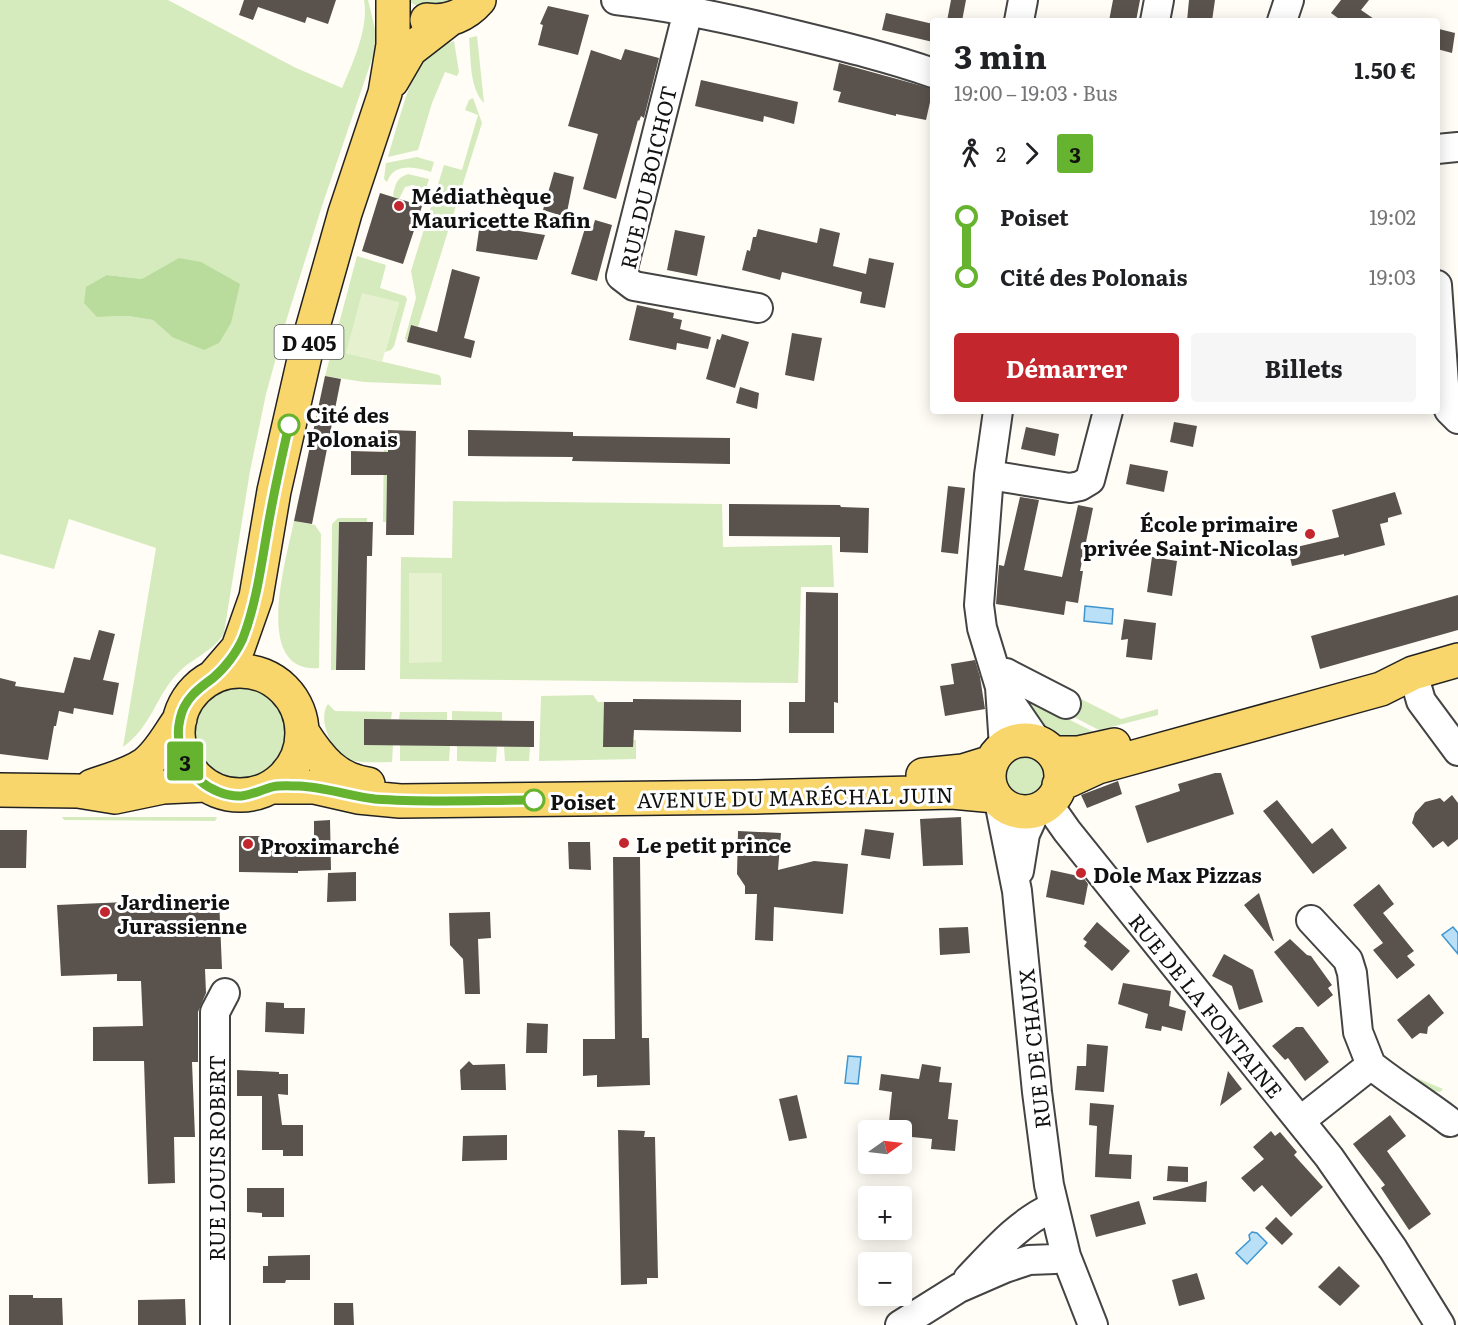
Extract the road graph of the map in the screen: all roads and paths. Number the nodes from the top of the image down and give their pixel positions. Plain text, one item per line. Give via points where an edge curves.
1 (394, 0) edge
2 (616, 0) edge
3 (1023, 0) edge
4 (1159, 0) edge
5 (1289, 0) edge
6 (474, 7) edge
7 (688, 11) junction
8 (1020, 18) edge
9 (1156, 18) edge
10 (1283, 18) edge
11 (930, 72) edge
12 (385, 93) junction
13 (1458, 147) edge
14 (1440, 149) edge
15 (758, 308) dead end
16 (1440, 327) edge
17 (998, 414) edge
18 (1107, 414) edge
19 (1458, 419) edge
20 (989, 475) junction
21 (256, 597) junction
22 (1458, 660) edge
23 (1413, 673) junction
24 (213, 677) junction
25 (998, 679) junction
26 (278, 684) junction
27 (1066, 704) dead end
28 (180, 719) junction
29 (303, 733) junction
30 (1045, 748) junction
31 (1458, 751) edge
32 (998, 754) junction
33 (206, 785) junction
34 (272, 787) junction
35 (0, 790) edge
36 (78, 791) junction
37 (997, 799) junction
38 (1048, 800) junction
39 (1017, 891) junction
40 (1311, 920) dead end
41 (225, 993) dead end
42 (1371, 1065) junction
43 (1300, 1121) junction
44 (1450, 1122) dead end
45 (1053, 1207) junction
46 (1066, 1256) junction
47 (959, 1288) junction
48 (215, 1325) edge
49 (900, 1325) edge
50 (1093, 1325) edge
51 (1440, 1325) edge

1 - 6 main road via 422,19 441,21
1 - 12 main road, D 405 via 393,45
2 - 7 street
3 - 8 street
4 - 9 street
5 - 10 street
6 - 12 main road, D 405 via 410,50
7 - 11 street via 842,46
7 - 15 street, RUE DU BOICHOT via 621,276 634,286
12 - 21 main road, D 405 via 345,213 306,351 274,491
13 - 14 street
16 - 19 street via 1445,398
17 - 20 street
18 - 20 street via 1090,480 1080,486 1070,488
20 - 25 street via 979,605
21 - 24 main road, D 405 via 238,648
21 - 26 main road, D 405 via 259,634
22 - 23 main road
23 - 30 main road via 1378,674 1108,747 1078,753
23 - 31 street via 1421,701
23 - 38 main road via 1381,689 1098,767
24 - 26 main road via 247,672
24 - 28 main road via 190,697
25 - 27 street via 1005,673
25 - 30 street
25 - 32 street
26 - 29 main road via 297,708
28 - 33 main road via 179,740 184,760
28 - 36 main road via 147,763
29 - 32 main road, AVENUE DU MARÉCHAL JUIN via 324,763 341,776 362,783 391,785 933,774 963,771
29 - 34 main road via 297,760
30 - 32 main road via 1021,741
30 - 38 main road via 1060,771
32 - 37 main road via 989,777
33 - 34 main road via 240,796
33 - 36 main road via 163,787 115,797
34 - 37 main road, AVENUE DU MARÉCHAL JUIN via 314,787 400,801 952,792
35 - 36 main road
37 - 38 main road via 1019,812
37 - 39 street, RUE DE CHAUX
38 - 39 street, RUE DE CHAUX via 1024,834
38 - 43 street, RUE DE LA FONTAINE via 1075,841
39 - 45 street, RUE DE CHAUX
40 - 42 street via 1348,960 1358,1032
41 - 48 street, RUE LOUIS ROBERT via 215,1012
42 - 43 street
42 - 44 street
43 - 51 street, RUE DE LA FONTAINE via 1393,1249
45 - 46 street, RUE DE CHAUX
45 - 47 street via 1017,1229
46 - 47 street via 1029,1260
46 - 50 street, RUE DE CHAUX
47 - 49 street

